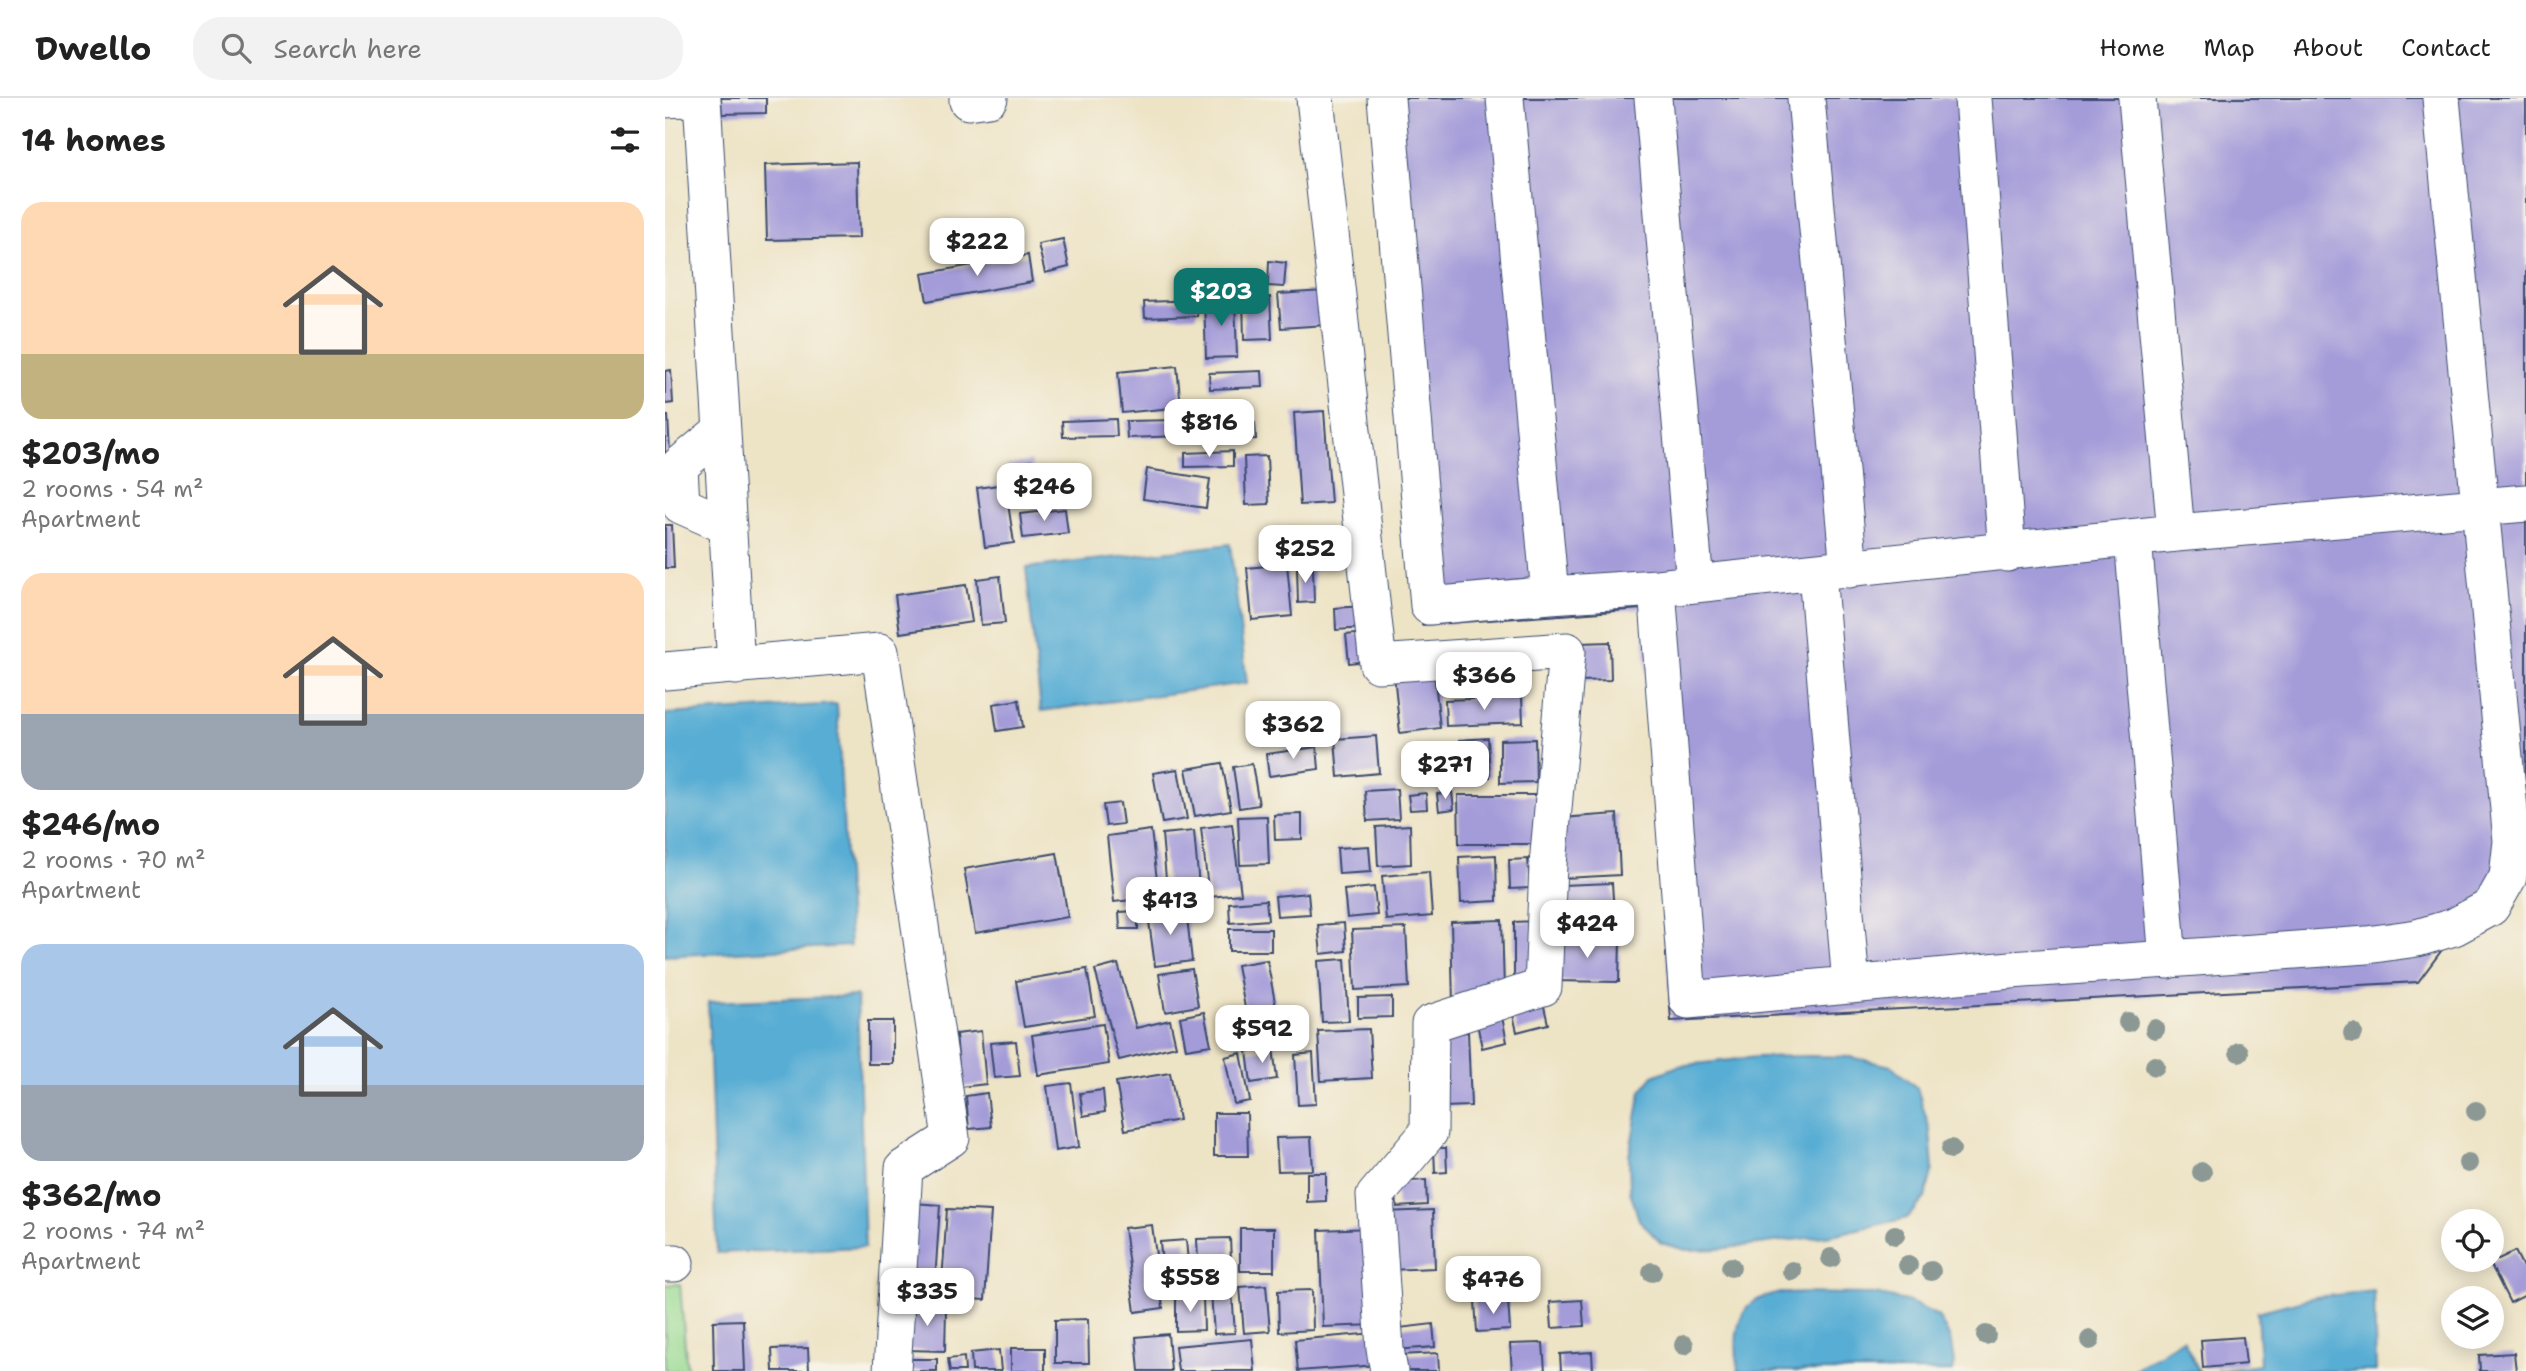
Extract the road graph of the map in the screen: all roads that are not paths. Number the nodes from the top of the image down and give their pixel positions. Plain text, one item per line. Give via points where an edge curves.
1 (686, 98) edge
2 (702, 98) edge
3 (968, 98) edge
4 (989, 98) edge
5 (1315, 98) edge
6 (1386, 98) edge
7 (1505, 98) edge
8 (1653, 98) edge
9 (1806, 98) edge
10 (1973, 98) edge
11 (2137, 98) edge
12 (2441, 98) edge
13 (665, 99) edge
14 (2526, 503) edge
15 (2481, 507) junction
16 (2176, 533) junction
17 (2133, 538) junction
18 (2007, 552) junction
19 (1833, 570) junction
20 (1695, 584) junction
21 (1657, 588) junction
22 (1550, 594) junction
23 (736, 666) junction
24 (665, 671) edge
25 (2168, 960) junction
26 (1850, 985) junction
27 (892, 1371) edge
28 (1389, 1371) edge

1 - 13 street
2 - 23 street
3 - 4 street
5 - 28 street via 1378,664 1567,651 1548,865 1543,987 1430,1024 1429,1132 1375,1196
6 - 22 street via 1429,606
7 - 22 street
8 - 20 street
9 - 19 street
10 - 18 street
11 - 16 street
12 - 15 street
14 - 15 street
15 - 16 street
15 - 25 street via 2512,841 2508,877 2491,906 2454,927 2417,938
16 - 17 street
17 - 18 street
17 - 25 street
18 - 19 street
19 - 20 street
19 - 26 street
20 - 21 street
21 - 22 street
21 - 26 street via 1688,1000
23 - 24 street
23 - 27 street via 880,652 951,1138 904,1168
25 - 26 street

